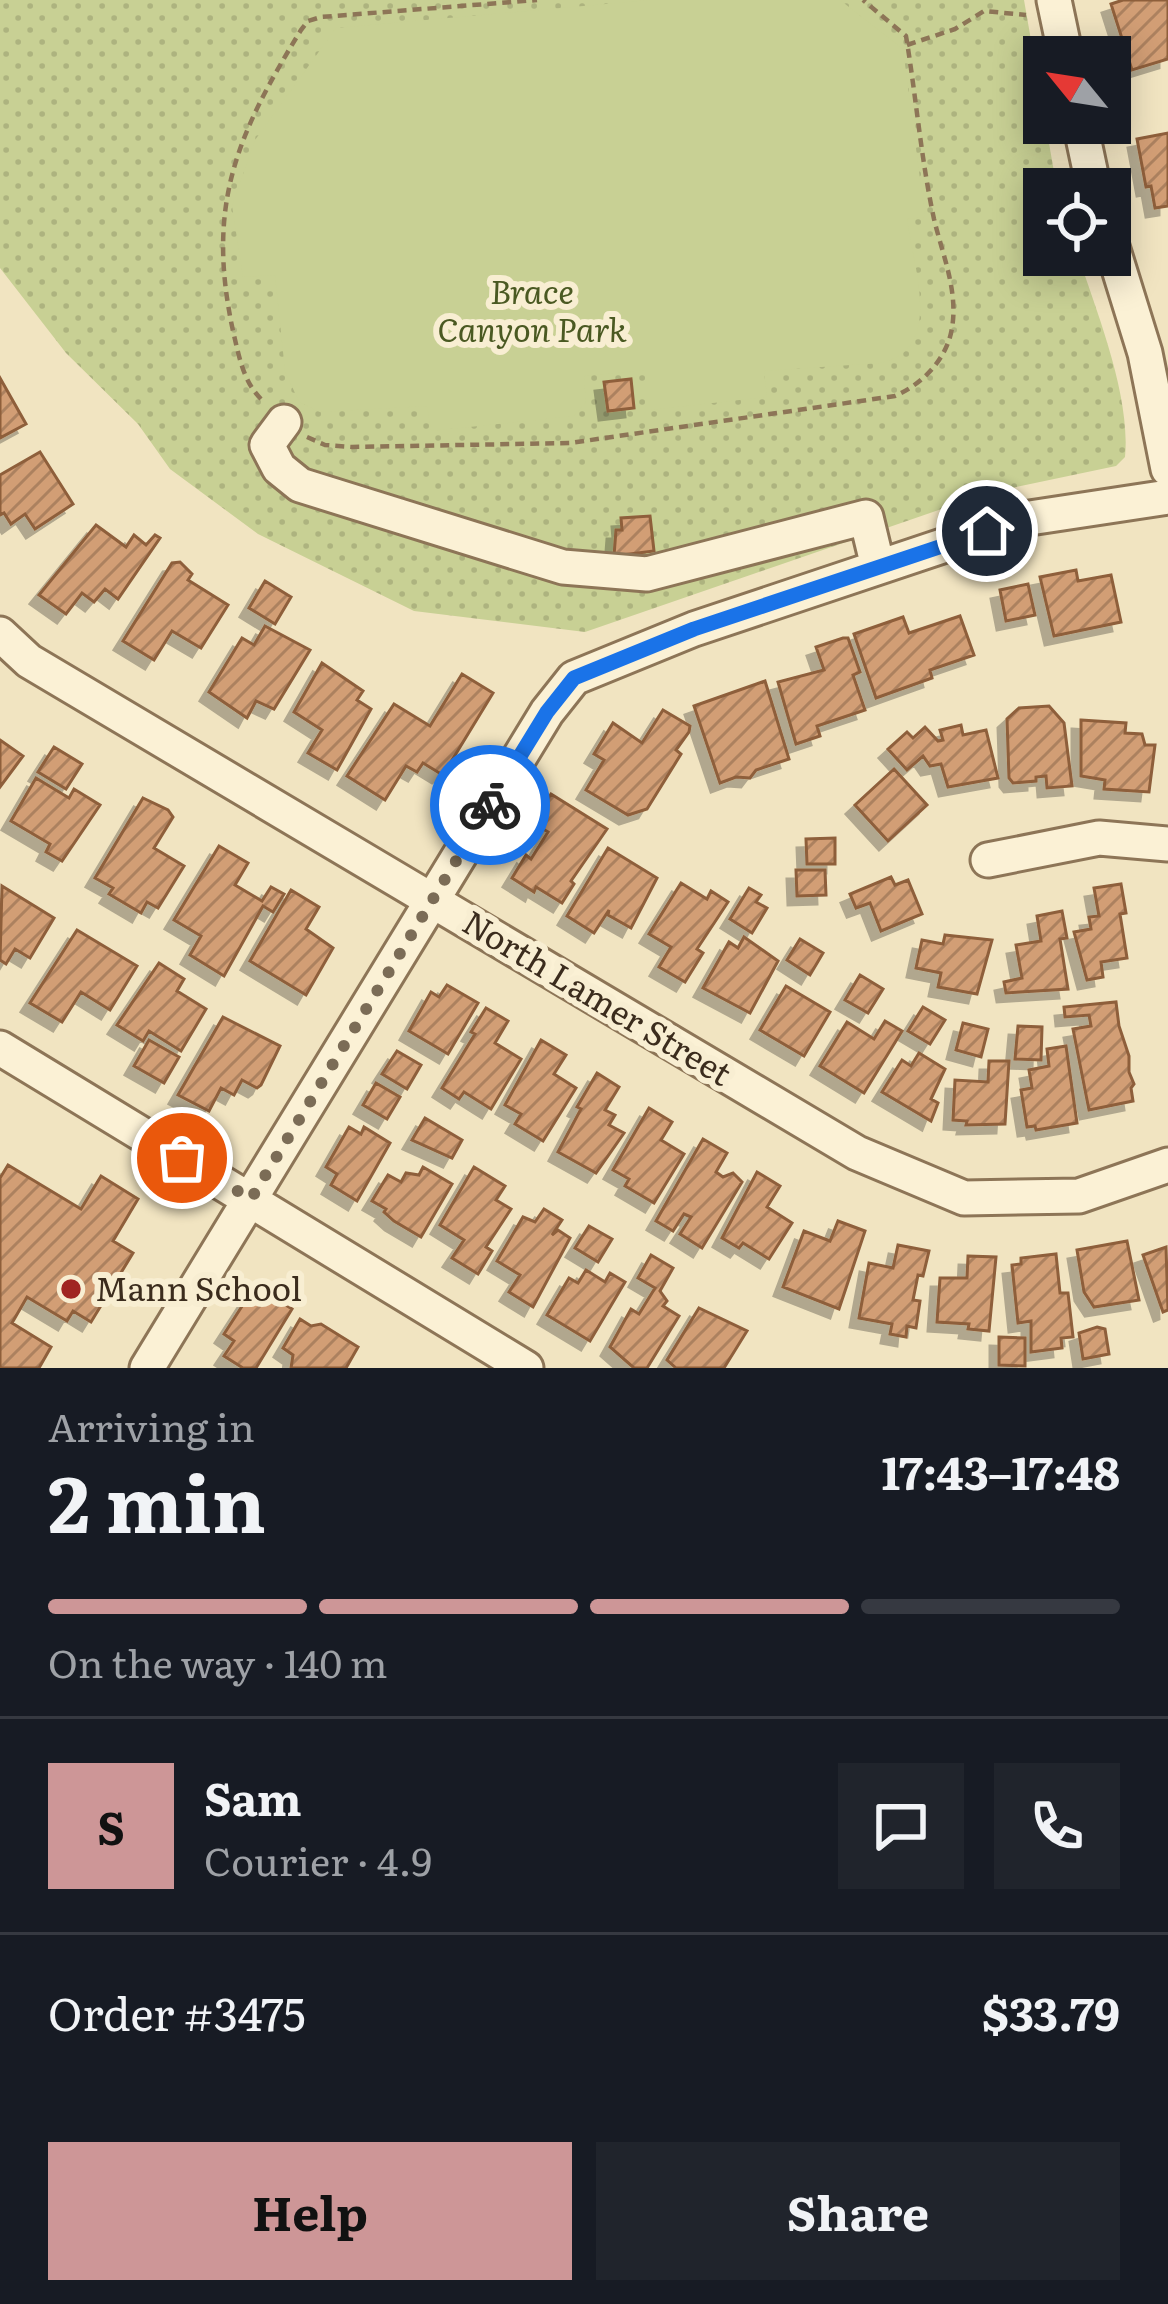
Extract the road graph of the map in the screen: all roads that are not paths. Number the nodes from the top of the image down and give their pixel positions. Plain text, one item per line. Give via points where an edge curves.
1 (1121, 276) edge
2 (284, 422) road end
3 (1168, 469) edge
4 (1168, 497) edge
5 (878, 567) junction
6 (0, 634) edge
7 (1168, 844) edge
8 (988, 860) dead end
9 (431, 900) junction
10 (0, 1048) edge
11 (1168, 1165) edge
12 (251, 1199) junction
13 (147, 1368) edge
14 (526, 1368) edge

1 - 3 street
2 - 5 street via 267,446 300,485 562,567 647,574 866,517
4 - 5 street via 1023,518
5 - 9 street via 574,678
6 - 9 street, North Lamer Street via 29,661
7 - 8 street via 1099,838
9 - 11 street, North Lamer Street via 857,1154 964,1198 1079,1196
9 - 12 street
10 - 12 street
12 - 13 street
12 - 14 street

